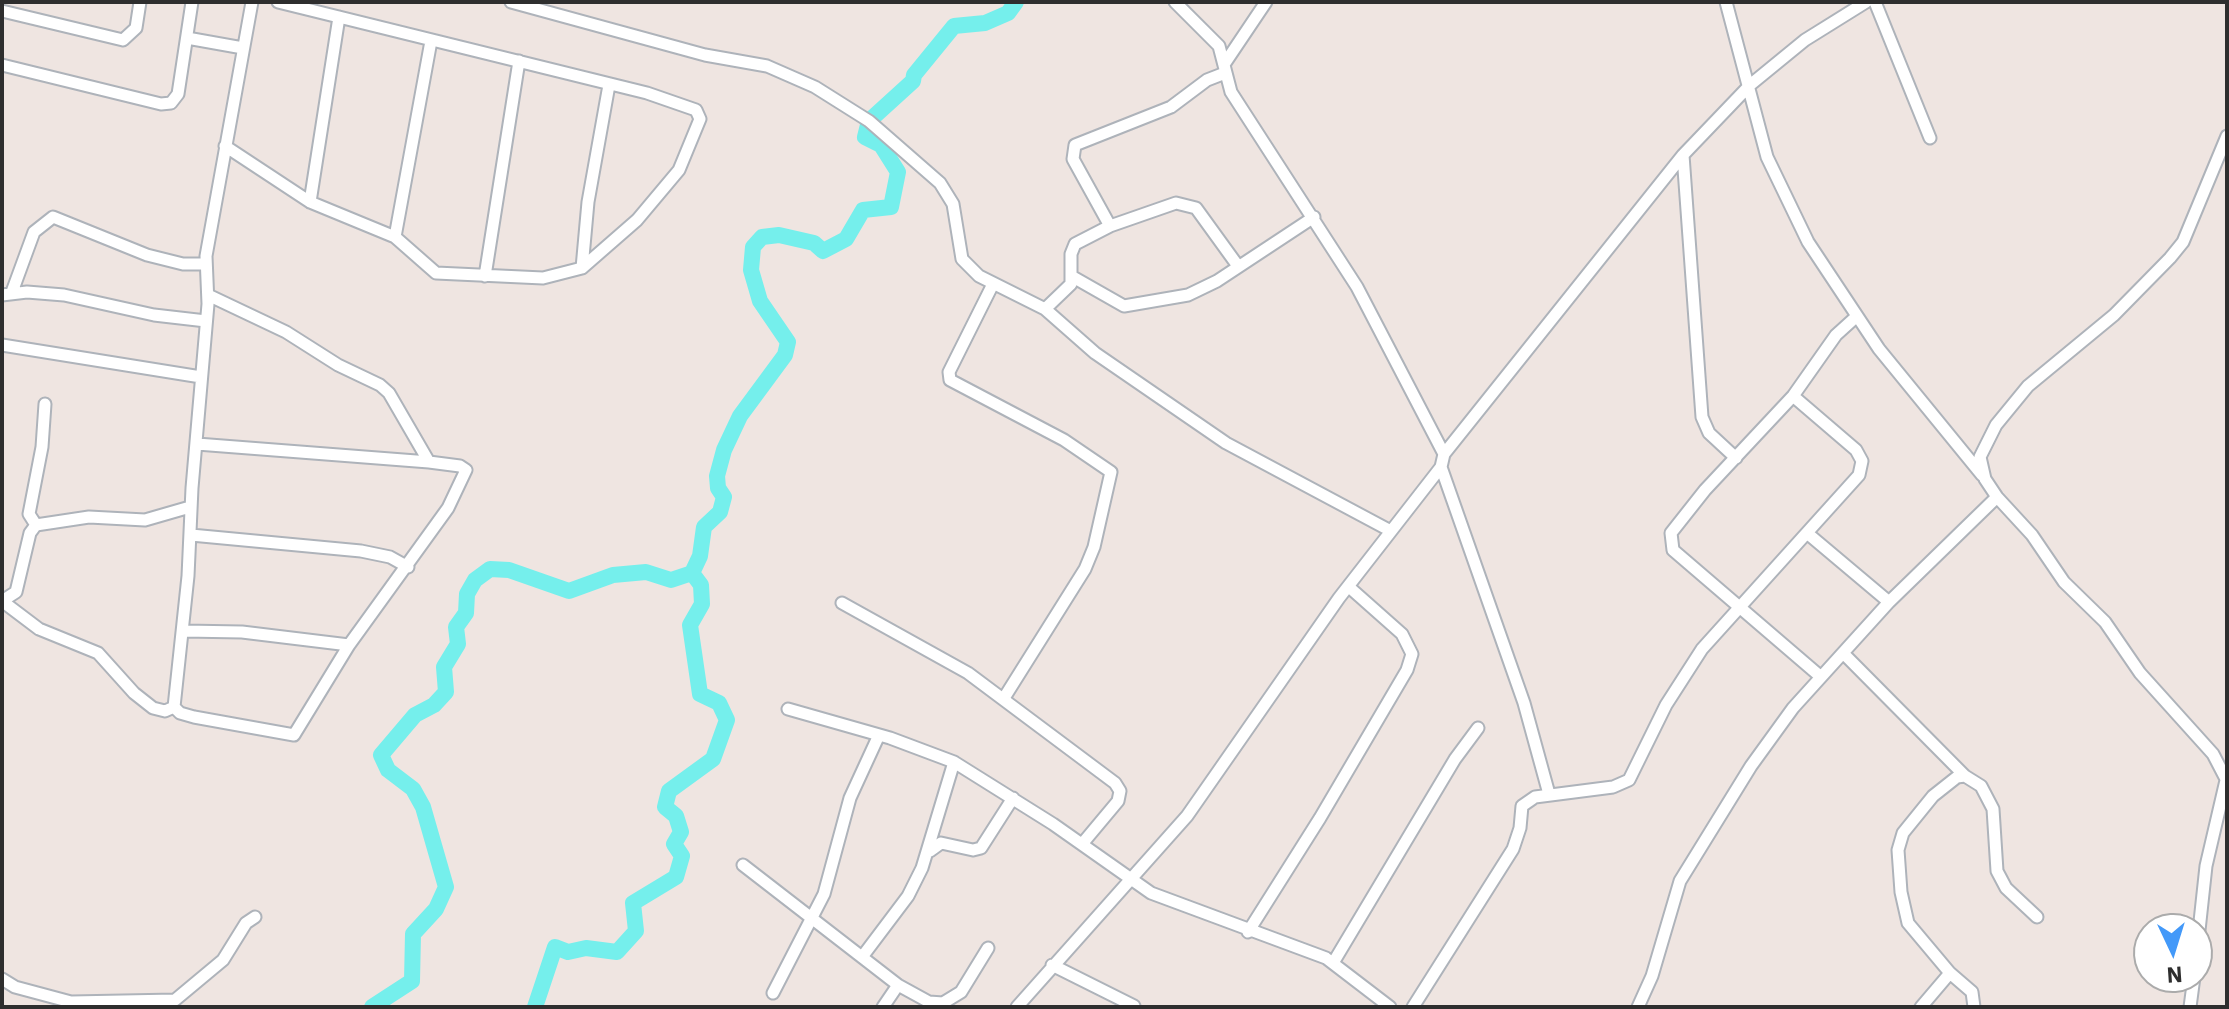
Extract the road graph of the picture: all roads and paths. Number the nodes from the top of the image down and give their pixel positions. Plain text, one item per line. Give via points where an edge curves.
1 (140, 2) edge
2 (192, 2) edge
3 (252, 2) edge
4 (278, 2) edge
5 (511, 2) edge
6 (1175, 2) edge
7 (1266, 2) edge
8 (1726, 2) edge
9 (1866, 2) edge
10 (1875, 2) edge
11 (2, 11) edge
12 (339, 17) junction
13 (187, 38) junction
14 (431, 41) junction
15 (243, 48) junction
16 (519, 61) junction
17 (2, 65) edge
18 (1225, 69) junction
19 (609, 85) junction
20 (1750, 85) junction
21 (2227, 136) edge
22 (1930, 138) dead end
23 (225, 146) junction
24 (1683, 155) junction
25 (310, 202) junction
26 (1314, 217) junction
27 (1110, 226) junction
28 (395, 237) junction
29 (206, 264) junction
30 (1238, 266) junction
31 (582, 268) junction
32 (485, 276) junction
33 (1073, 277) junction
34 (993, 284) junction
35 (7, 294) edge
36 (208, 295) junction
37 (1045, 309) junction
38 (1857, 316) junction
39 (206, 321) junction
40 (2, 345) edge
41 (201, 377) junction
42 (1793, 396) junction
43 (45, 404) dead end
44 (197, 444) junction
45 (1736, 458) junction
46 (1443, 461) junction
47 (429, 462) junction
48 (1985, 479) junction
49 (1997, 497) junction
50 (190, 507) junction
51 (36, 525) junction
52 (1389, 530) junction
53 (1807, 533) junction
54 (191, 535) junction
55 (408, 567) junction
56 (1349, 587) junction
57 (2, 601) edge
58 (1889, 602) junction
59 (842, 603) dead end
60 (1740, 609) junction
61 (184, 631) junction
62 (349, 645) junction
63 (1843, 653) junction
64 (1821, 677) junction
65 (1004, 698) junction
66 (174, 707) junction
67 (788, 709) dead end
68 (1478, 728) dead end
69 (879, 735) junction
70 (954, 762) junction
71 (1965, 776) junction
72 (2226, 778) edge
73 (1549, 794) junction
74 (1013, 798) junction
75 (1082, 844) junction
76 (927, 855) junction
77 (743, 865) dead end
78 (1131, 877) junction
79 (2201, 913) edge
80 (255, 917) dead end
81 (2037, 917) dead end
82 (811, 919) junction
83 (1248, 932) junction
84 (988, 948) dead end
85 (862, 957) junction
86 (1333, 963) junction
87 (1052, 965) junction
88 (1950, 973) junction
89 (2, 979) edge
90 (898, 985) junction
91 (773, 993) dead end
92 (1134, 1006) edge
93 (883, 1007) edge
94 (1017, 1007) edge
95 (1390, 1007) edge
96 (1413, 1007) edge
97 (1638, 1007) edge
98 (1921, 1007) edge
99 (1974, 1007) edge

1 - 11 street via 136,28 123,40
2 - 13 street
3 - 15 street
4 - 12 street
5 - 34 street via 705,55 767,66 815,87 869,121 940,183 953,204 962,259
6 - 18 street via 1213,38
7 - 18 street
8 - 20 street
9 - 20 street via 1805,40
10 - 22 street
12 - 14 street
12 - 25 street
13 - 15 street
13 - 17 street via 178,94 171,103
14 - 16 street
14 - 28 street
15 - 23 street
16 - 19 street
16 - 32 street
18 - 26 street via 1231,92
18 - 27 street via 1171,107 1075,145 1073,159
19 - 31 street
19 - 31 street via 696,110 700,119 679,170 637,220
20 - 24 street
20 - 38 street via 1767,157 1786,201
21 - 48 street via 2183,242 2114,315 2062,354 2010,406 1983,448
23 - 25 street
23 - 29 street
24 - 45 street via 1702,417 1709,433
24 - 46 street
25 - 28 street
26 - 30 street
26 - 46 street via 1382,333
27 - 30 street via 1187,204 1196,208
27 - 33 street via 1075,244 1070,259
28 - 32 street via 436,273
29 - 35 street via 147,255 53,217 34,232
29 - 36 street
30 - 33 street via 1188,295 1132,305 1117,304
31 - 32 street via 543,278
33 - 37 street
34 - 37 street
34 - 65 street via 949,372 950,380 1064,440 1111,472 1085,569
35 - 39 street via 64,295
36 - 39 street
36 - 47 street via 380,385
37 - 52 street via 1095,353 1226,443
38 - 42 street via 1836,335
38 - 48 street
39 - 41 street
40 - 41 street
41 - 44 street
42 - 45 street
42 - 53 street via 1848,442 1862,461 1859,475
43 - 51 street via 29,514
44 - 47 street
44 - 50 street
45 - 60 street via 1675,526 1671,542 1673,550
46 - 52 street
46 - 73 street
47 - 55 street via 460,466 466,475
48 - 49 street
49 - 58 street
49 - 72 street via 2213,754
50 - 51 street via 145,520 89,517
50 - 54 street
51 - 57 street via 16,592
52 - 56 street
53 - 58 street
53 - 60 street
54 - 55 street via 361,551
54 - 61 street
55 - 62 street
56 - 78 street via 1201,798
56 - 83 street via 1402,634 1412,654 1320,818
57 - 66 street via 39,629 98,653 153,708
58 - 63 street
59 - 65 street
60 - 64 street
60 - 73 street via 1702,649 1666,705 1629,780 1613,787
61 - 62 street
61 - 66 street
62 - 66 street via 294,735 194,717
63 - 64 street
63 - 71 street
64 - 97 street via 1759,755 1692,857
65 - 75 street via 1118,787 1118,801
67 - 69 street
68 - 86 street
69 - 70 street
69 - 82 street via 850,798 824,894
70 - 74 street
70 - 76 street
71 - 81 street via 1981,786 1993,809 1997,871 2006,888
71 - 88 street via 1957,777 1917,814 1898,850 1908,923
72 - 79 street
73 - 96 street via 1522,806 1513,849
74 - 75 street
74 - 76 street via 981,848 941,843
75 - 78 street
76 - 85 street via 908,896
77 - 82 street
78 - 83 street via 1151,893
78 - 87 street
80 - 89 street via 223,960 175,1000 71,1002
82 - 85 street
82 - 91 street
83 - 86 street
84 - 90 street via 971,980 952,999 929,1002
85 - 90 street
86 - 95 street
87 - 92 street
87 - 94 street
88 - 98 street
88 - 99 street via 1972,992
90 - 93 street

